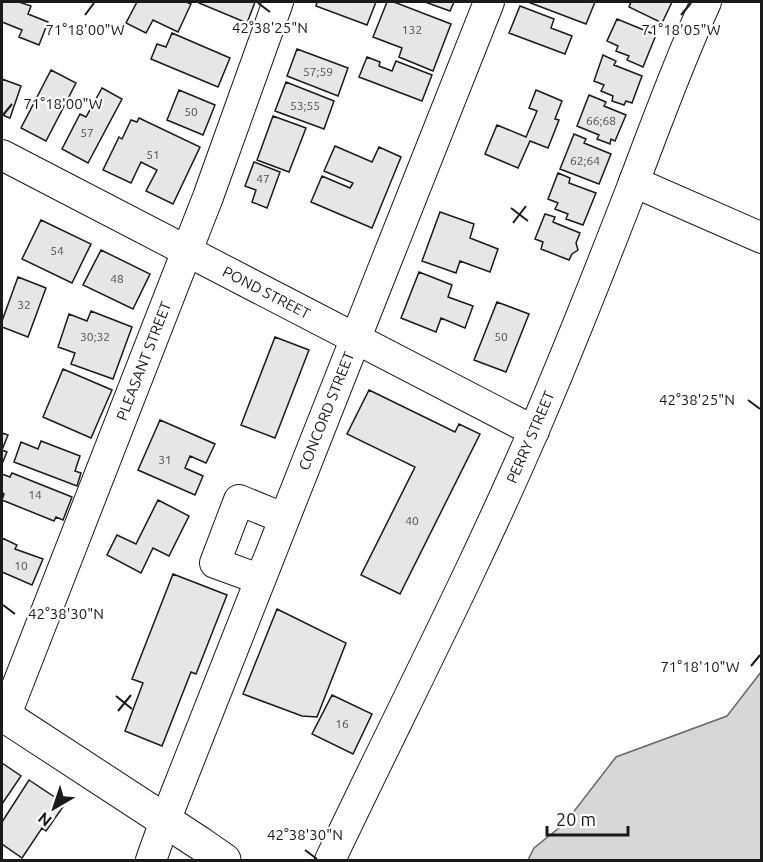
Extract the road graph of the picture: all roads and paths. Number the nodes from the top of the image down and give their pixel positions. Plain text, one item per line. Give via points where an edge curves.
1 (278, 2) edge
2 (489, 2) edge
3 (706, 2) edge
4 (2, 155) edge
5 (634, 182) junction
6 (762, 238) edge
7 (187, 251) junction
8 (355, 340) junction
9 (534, 431) junction
10 (283, 518) junction
11 (259, 579) junction
12 (3, 715) edge
13 (165, 821) junction
14 (151, 861) edge
15 (224, 861) edge
16 (330, 861) edge

1 - 7 street, PLEASANT STREET
2 - 8 street, CONCORD STREET
3 - 5 street, PERRY STREET
4 - 7 street, POND STREET
5 - 6 street
5 - 9 street, PERRY STREET
7 - 8 street, POND STREET
7 - 12 street, PLEASANT STREET
8 - 9 street, POND STREET
8 - 10 street, CONCORD STREET
9 - 16 street, PERRY STREET
10 - 11 street, CONCORD STREET
10 - 11 street via 239,500 235,510 215,562
11 - 13 street, CONCORD STREET
12 - 13 main road
13 - 14 street, CONCORD STREET
13 - 15 main road

